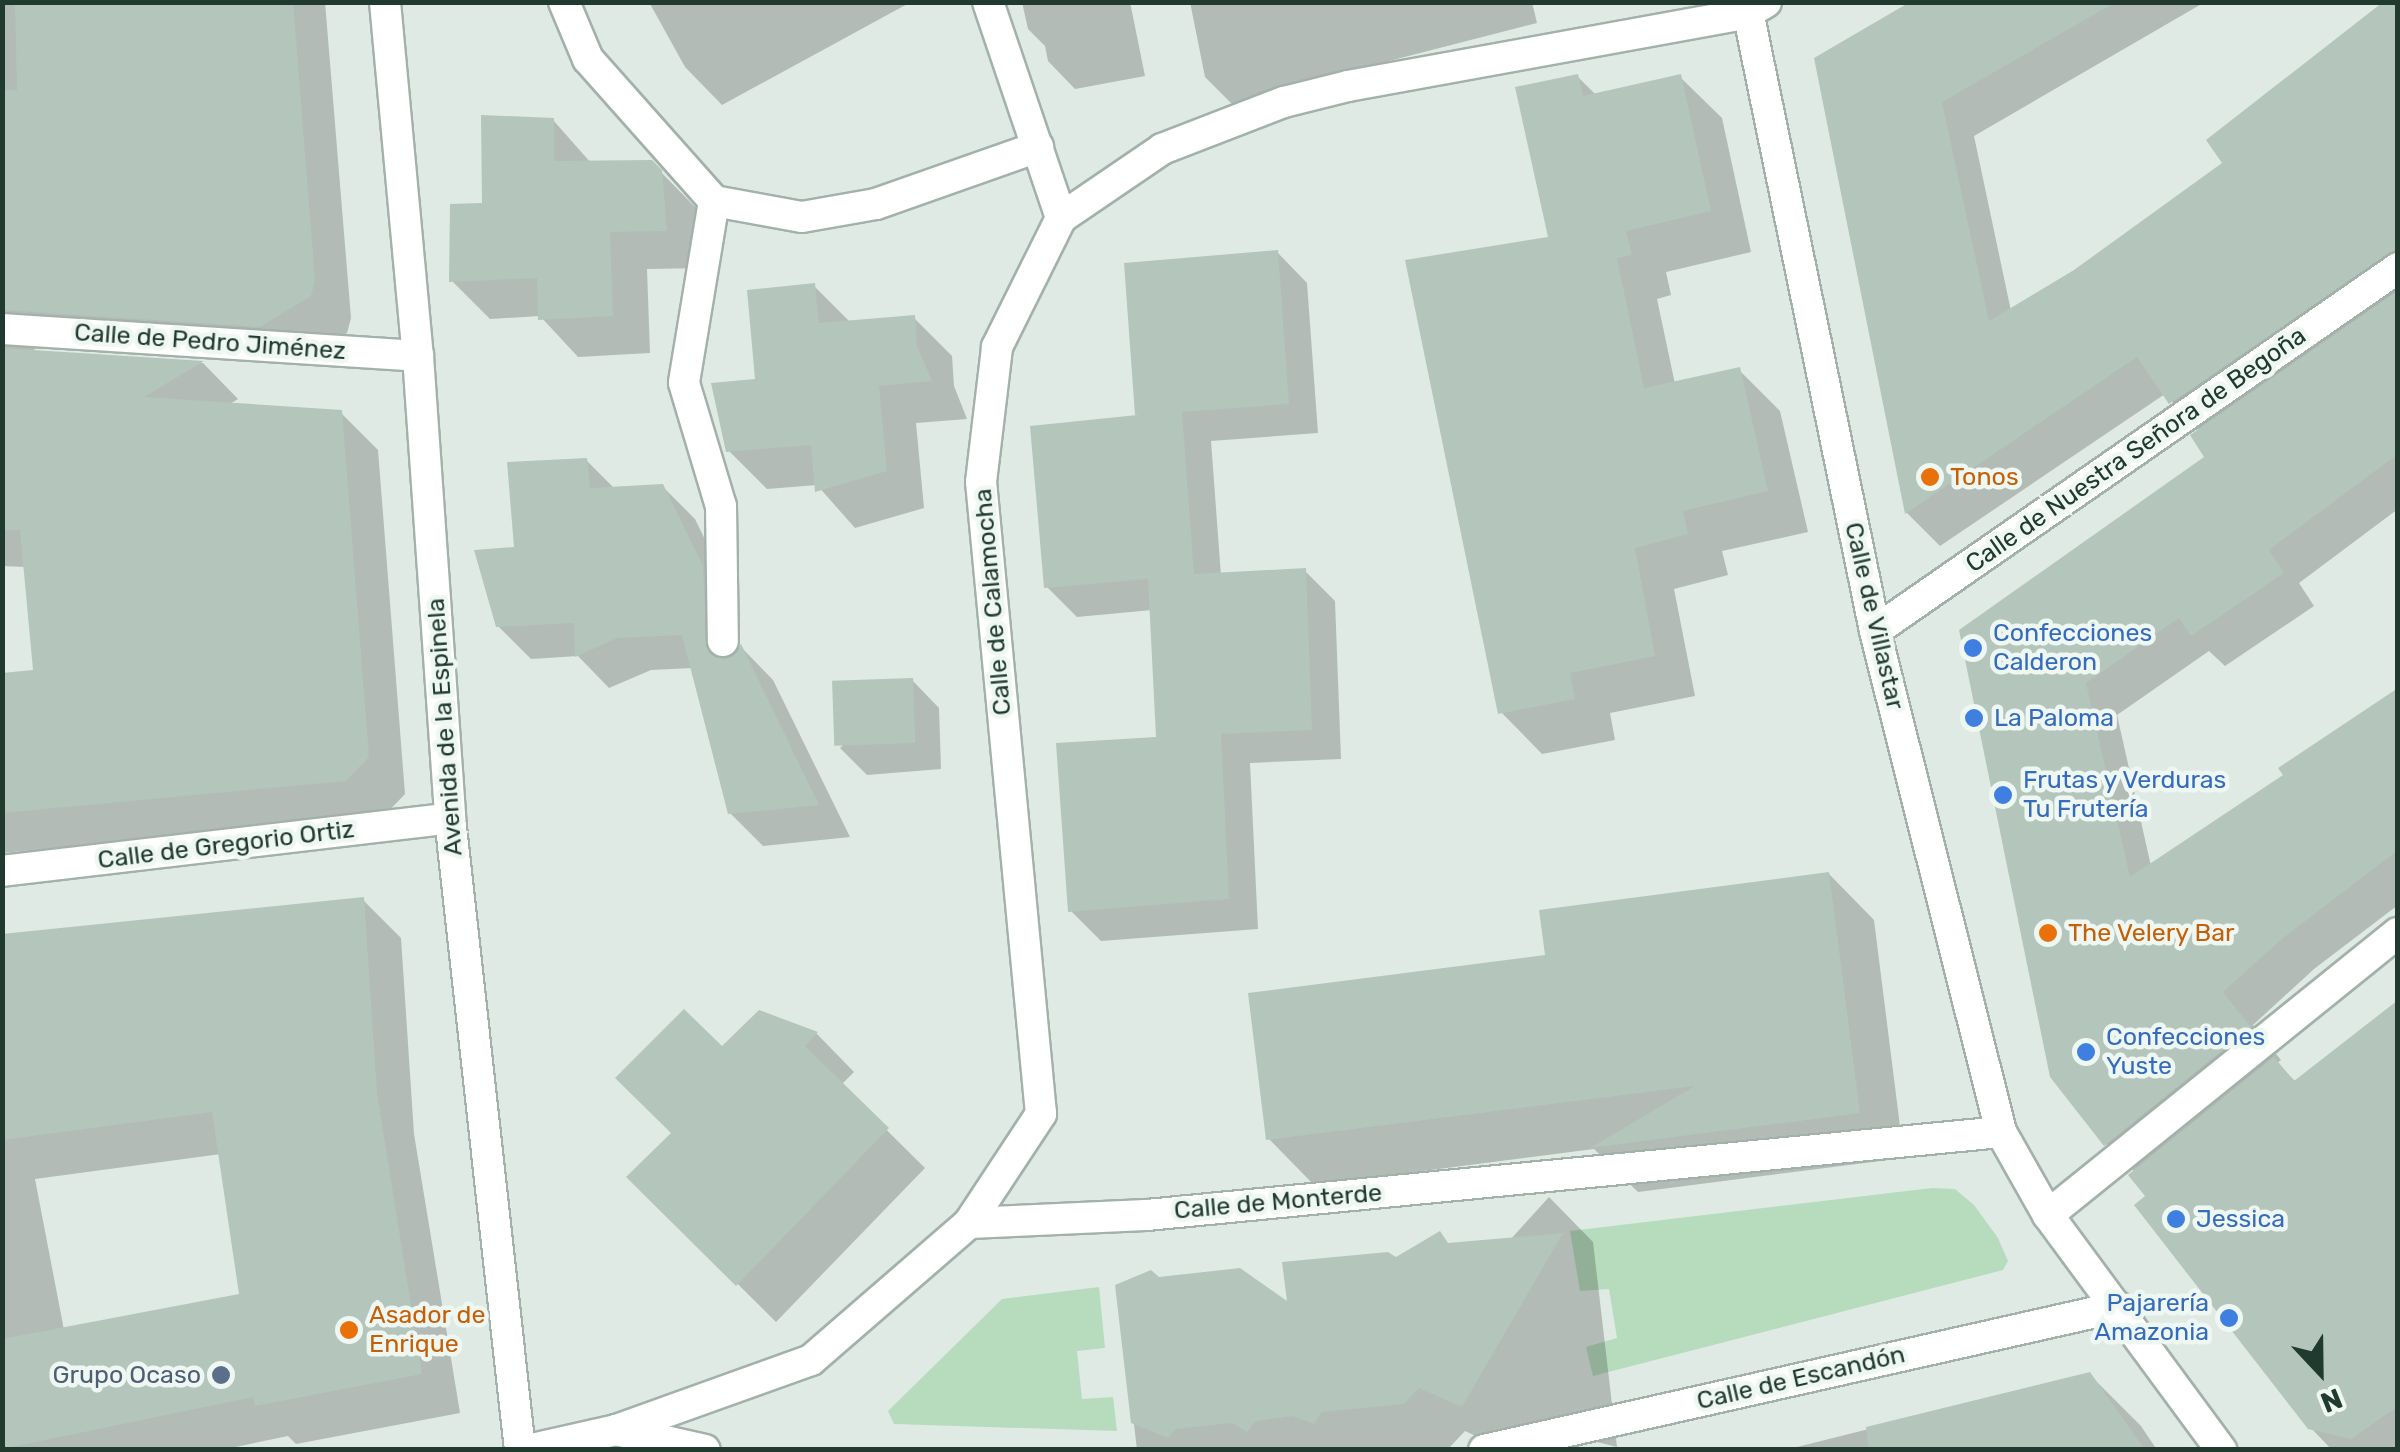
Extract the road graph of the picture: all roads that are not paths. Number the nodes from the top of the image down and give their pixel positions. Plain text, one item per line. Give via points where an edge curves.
1 (385, 2) edge
2 (564, 2) edge
3 (988, 2) edge
4 (1753, 6) edge
5 (1038, 147) junction
6 (714, 201) junction
7 (1060, 218) junction
8 (2398, 268) edge
9 (2, 329) edge
10 (418, 356) junction
11 (1875, 632) junction
12 (723, 641) dead end
13 (450, 818) junction
14 (2, 871) edge
15 (2398, 933) edge
16 (2001, 1132) junction
17 (2048, 1215) junction
18 (969, 1224) junction
19 (2118, 1307) junction
20 (616, 1430) junction
21 (524, 1450) edge
22 (705, 1450) edge
23 (1484, 1450) edge
24 (2221, 1450) edge

1 - 10 street, Avenida de la Espinela
2 - 6 street via 588,58
3 - 5 street
4 - 7 street, Calle de Calamocha via 1284,102 1162,148
4 - 11 street, Calle de Villastar
5 - 6 street via 876,204 802,217
5 - 7 street
6 - 12 street via 684,383 721,506
7 - 18 street, Calle de Calamocha via 997,347 982,482 1041,1114
8 - 11 street, Calle de Nuestra Señora de Begoña
9 - 10 street, Calle de Pedro Jiménez
10 - 13 street, Avenida de la Espinela
11 - 16 street, Calle de Villastar
13 - 14 street, Calle de Gregorio Ortiz
13 - 21 street, Avenida de la Espinela
15 - 17 street
16 - 17 street, Calle de Villastar
16 - 18 street, Calle de Monterde via 1147,1214
17 - 19 street, Calle de Villastar
18 - 20 street via 811,1360
19 - 23 street, Calle de Escandón
19 - 24 street, Calle de Villastar
20 - 21 street
20 - 22 street

